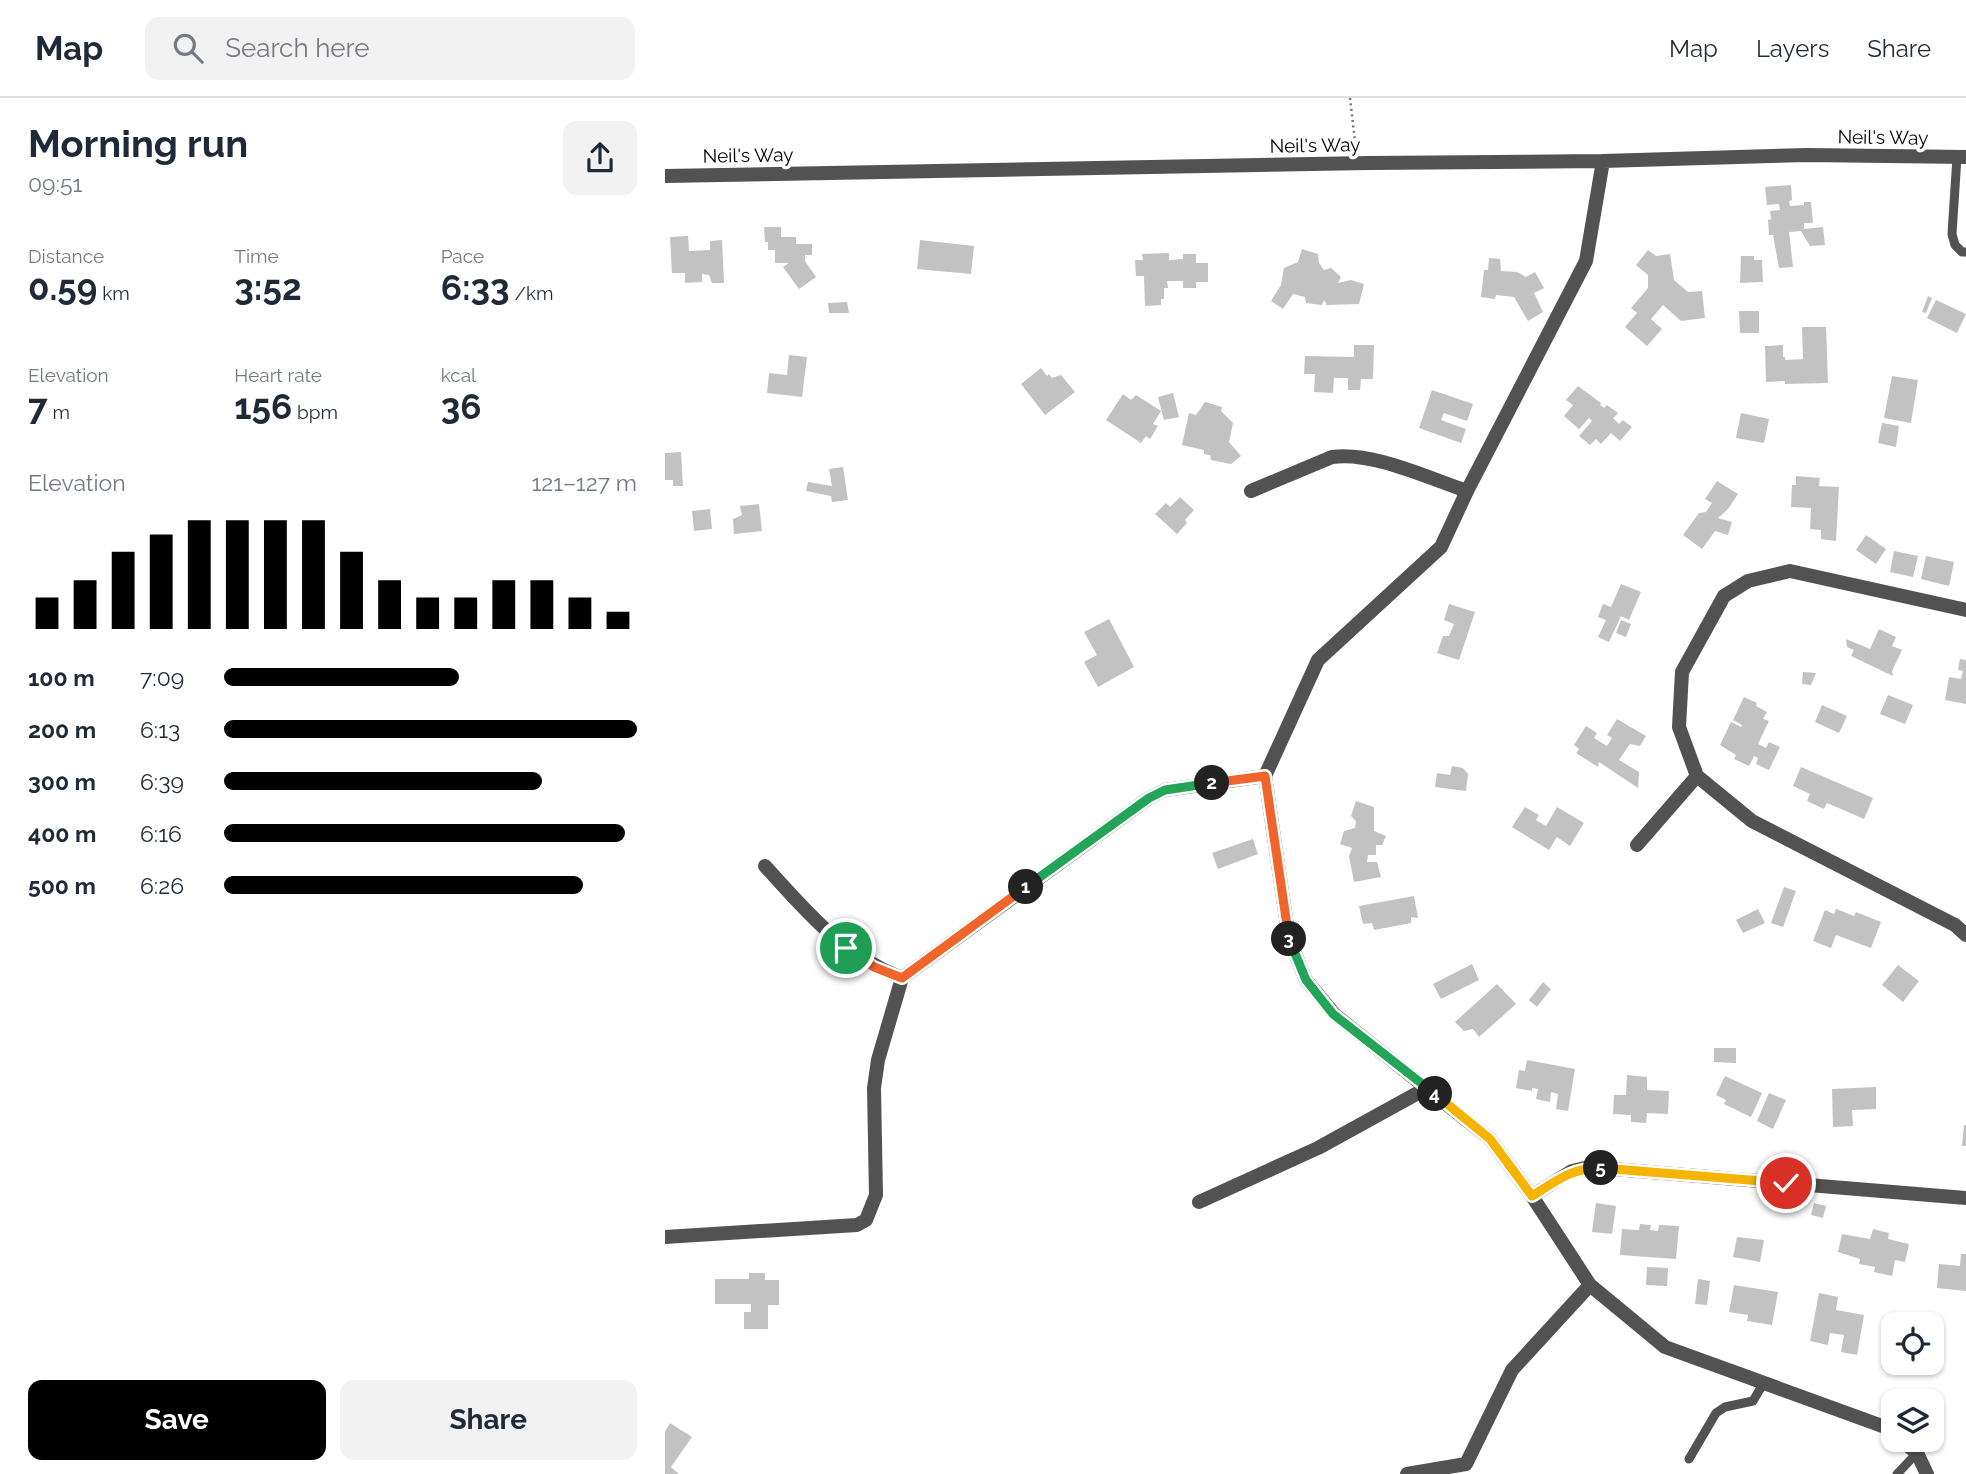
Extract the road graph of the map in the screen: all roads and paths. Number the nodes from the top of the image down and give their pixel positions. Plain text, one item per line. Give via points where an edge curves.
1 (1350, 98) edge
2 (1961, 157) edge
3 (1603, 162) junction
4 (1369, 163) junction
5 (665, 176) edge
6 (1966, 252) edge
7 (1251, 491) dead end
8 (1467, 491) junction
9 (1966, 610) edge
10 (1265, 776) junction
11 (1697, 776) junction
12 (1637, 845) dead end
13 (765, 866) dead end
14 (1966, 935) edge
15 (902, 978) junction
16 (1427, 1088) junction
17 (1532, 1196) junction
18 (1966, 1198) edge
19 (1199, 1202) dead end
20 (665, 1237) edge
21 (1590, 1285) junction
22 (1763, 1384) junction
23 (1881, 1426) edge
24 (1917, 1453) joint
25 (1689, 1459) dead end
26 (1407, 1474) edge
27 (1897, 1474) edge
28 (1927, 1474) edge

1 - 4 path via 1355,141
2 - 3 street, Neil's Way via 1807,155
2 - 6 lane via 1952,234 1955,245
3 - 4 street, Neil's Way
3 - 8 street via 1586,261
4 - 5 street, Neil's Way
7 - 8 street via 1345,455
8 - 10 street via 1441,547 1318,660
9 - 11 street via 1790,571 1748,581 1724,596 1682,672 1679,727
10 - 15 street via 1165,790 1149,798
10 - 16 street via 1289,939 1306,980 1333,1014
11 - 12 street
11 - 14 street via 1752,821 1955,925
13 - 15 street via 846,948 874,967
15 - 20 street via 878,1060 874,1088 876,1195 866,1220 857,1225
16 - 17 street via 1490,1139
16 - 19 street via 1318,1148
17 - 18 street via 1572,1171 1589,1167
17 - 21 street
21 - 22 street via 1665,1347
21 - 26 street via 1512,1370 1466,1464
22 - 23 street
22 - 25 lane via 1753,1401 1716,1413
24 - 27 lane
24 - 28 street

